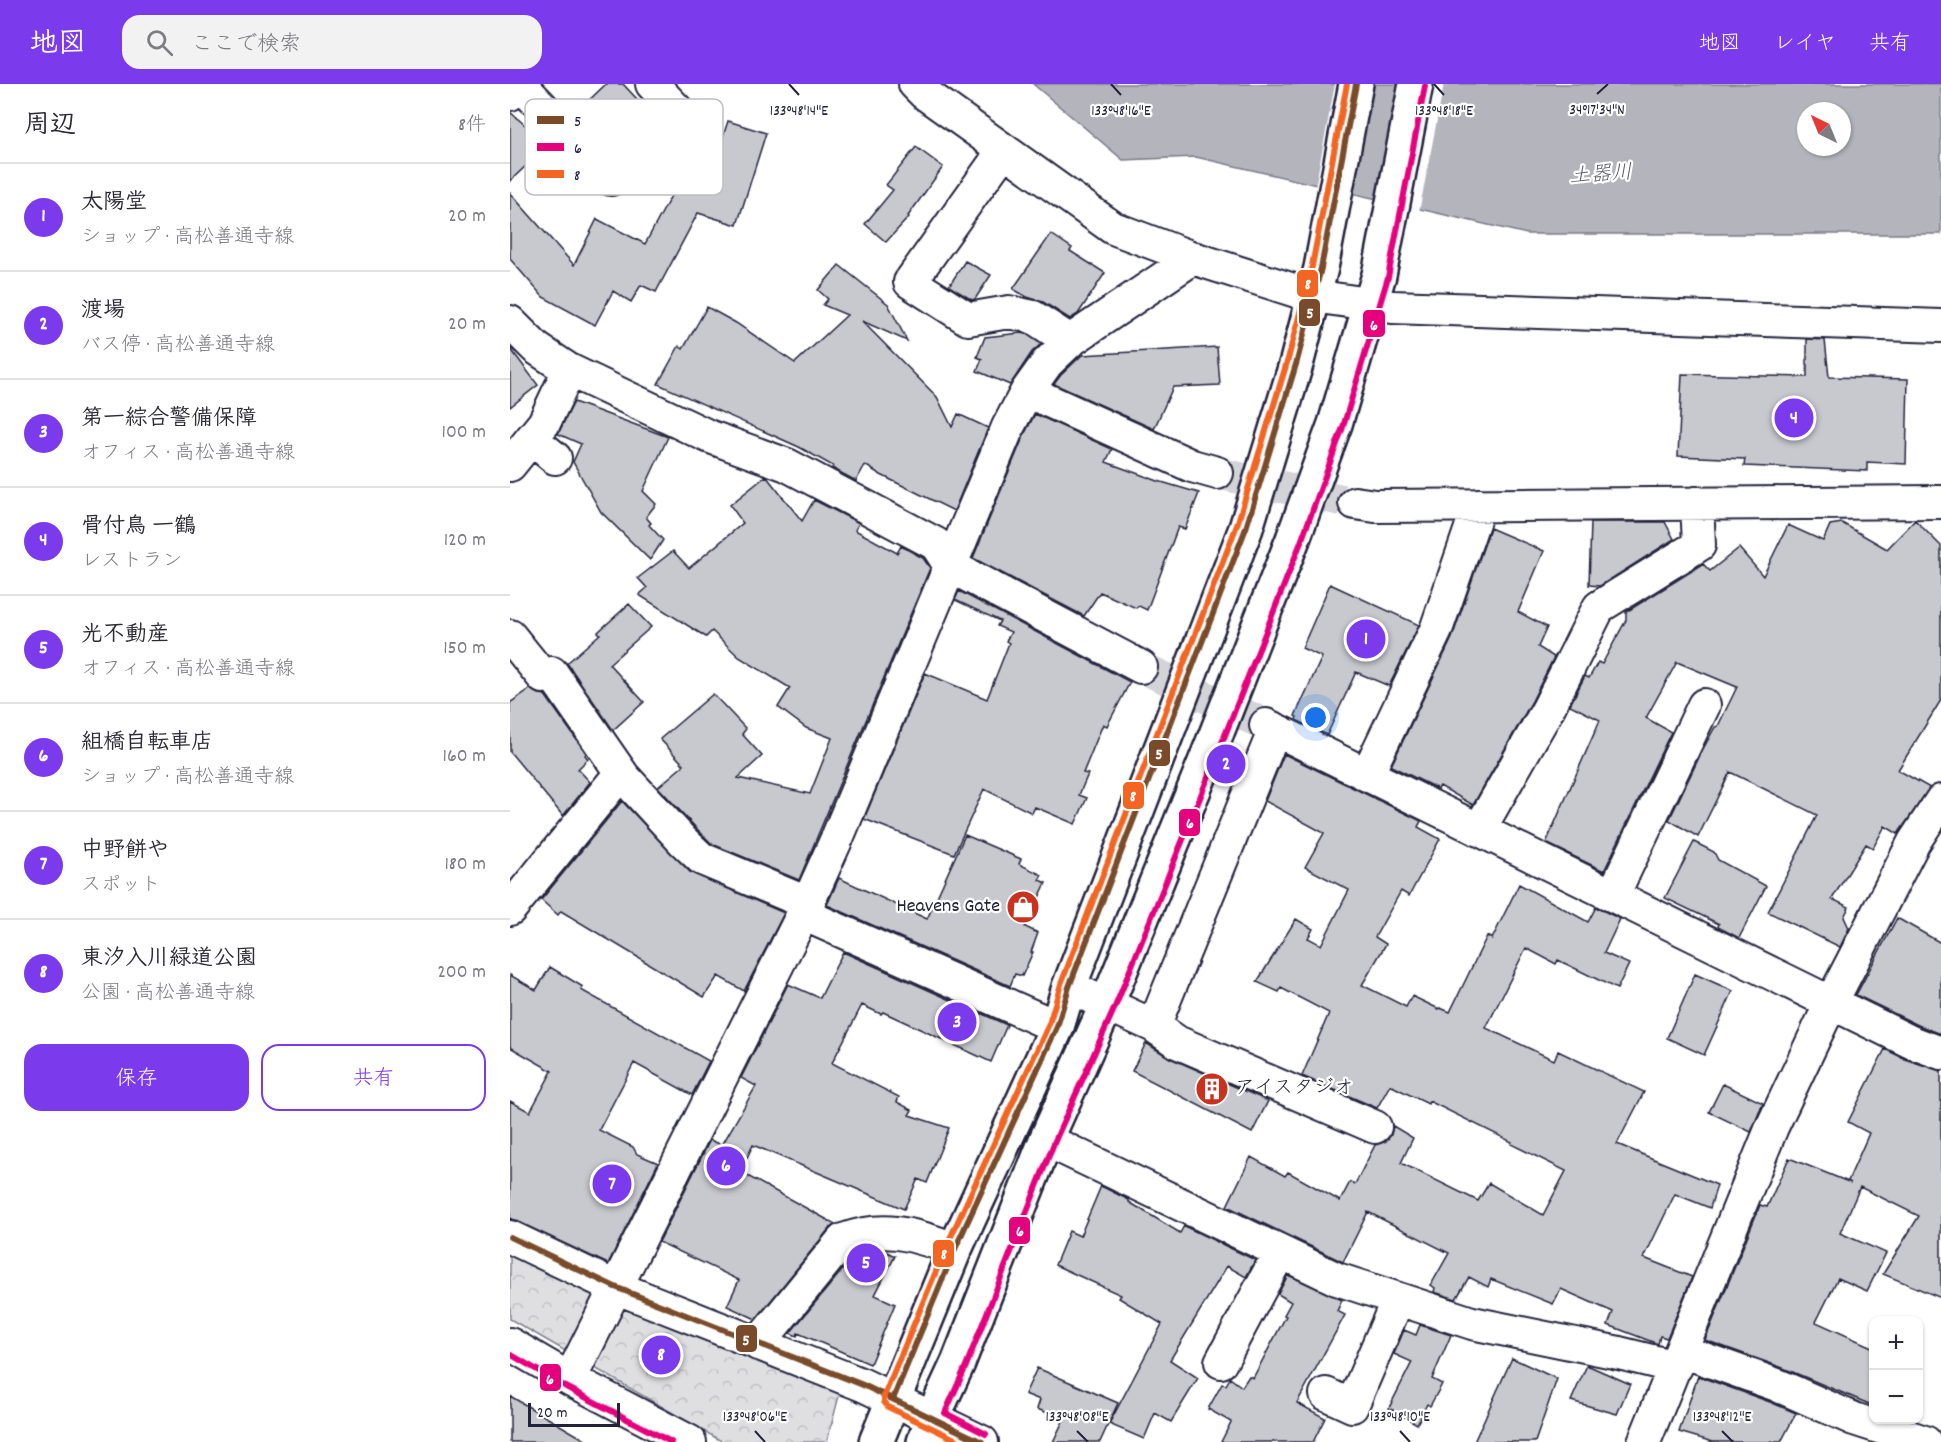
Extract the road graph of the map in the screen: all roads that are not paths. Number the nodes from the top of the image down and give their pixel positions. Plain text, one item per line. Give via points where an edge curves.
1 (652, 84) edge
2 (915, 84) edge
3 (1356, 84) edge
4 (1416, 84) edge
5 (510, 94) edge
6 (534, 99) edge
7 (666, 99) edge
8 (1004, 150) junction
9 (1193, 258) junction
10 (1316, 282) junction
11 (1375, 290) junction
12 (510, 322) edge
13 (1941, 326) edge
14 (1070, 341) junction
15 (569, 370) junction
16 (1027, 391) junction
17 (510, 465) edge
18 (1217, 473) tunnel mouth
19 (1941, 502) edge
20 (1355, 503) tunnel mouth
21 (1697, 503) junction
22 (1479, 505) junction
23 (950, 566) junction
24 (522, 659) edge
25 (1141, 667) tunnel mouth
26 (1704, 705) dead end
27 (621, 773) junction
28 (1367, 775) junction
29 (1941, 801) edge
30 (1479, 830) junction
31 (1613, 895) junction
32 (805, 908) junction
33 (510, 909) edge
34 (1069, 987) junction
35 (1831, 1003) junction
36 (1107, 1004) junction
37 (1154, 1026) junction
38 (1057, 1027) junction
39 (1941, 1053) edge
40 (1375, 1127) dead end
41 (1046, 1140) junction
42 (510, 1237) edge
43 (955, 1249) junction
44 (1280, 1252) junction
45 (615, 1287) junction
46 (1398, 1299) junction
47 (510, 1344) edge
48 (758, 1344) junction
49 (1679, 1359) junction
50 (1221, 1362) dead end
51 (570, 1379) junction
52 (1326, 1394) dead end
53 (893, 1399) junction
54 (928, 1430) edge
55 (690, 1442) edge
56 (876, 1442) edge
57 (982, 1442) edge
58 (1644, 1442) edge
59 (1925, 1442) edge

1 - 7 street
2 - 8 street
3 - 10 main road
4 - 11 main road
5 - 6 street via 521,85
8 - 9 street via 1113,228
8 - 14 street via 910,282 968,319 1009,312 1034,317
9 - 10 street
9 - 14 street
10 - 11 street
10 - 34 main road via 1297,360 1246,528
11 - 13 street
11 - 36 main road via 1335,424 1293,539
12 - 15 street via 536,348
14 - 16 street via 1047,363
15 - 17 street via 544,423 544,448
15 - 23 street via 708,435 787,465 936,543
16 - 18 street via 1192,466
16 - 23 street
19 - 21 street
20 - 22 street
21 - 22 street
21 - 30 street via 1699,545 1599,607
22 - 28 street via 1436,630
23 - 25 street
23 - 32 street
24 - 27 street via 552,673
26 - 31 street
27 - 32 street via 702,859
27 - 33 street
28 - 30 street
28 - 37 street via 1270,727
29 - 35 street via 1914,842
30 - 31 street
31 - 35 street
32 - 38 street
32 - 45 street
34 - 36 street
34 - 38 main road
35 - 39 street
35 - 49 street via 1772,1126
36 - 37 street
36 - 41 main road
37 - 40 street via 1177,1042
38 - 43 main road
41 - 44 street
41 - 54 main road
42 - 45 street
43 - 48 street via 900,1232 859,1234 843,1240
43 - 53 main road
44 - 46 street via 1337,1279
44 - 50 street
45 - 48 street
45 - 51 street
46 - 49 street via 1472,1323 1619,1353
46 - 52 street via 1352,1406
47 - 51 street
48 - 53 street
49 - 58 street
49 - 59 street via 1777,1385 1854,1419
51 - 55 street
53 - 54 street
53 - 56 main road
54 - 57 street

